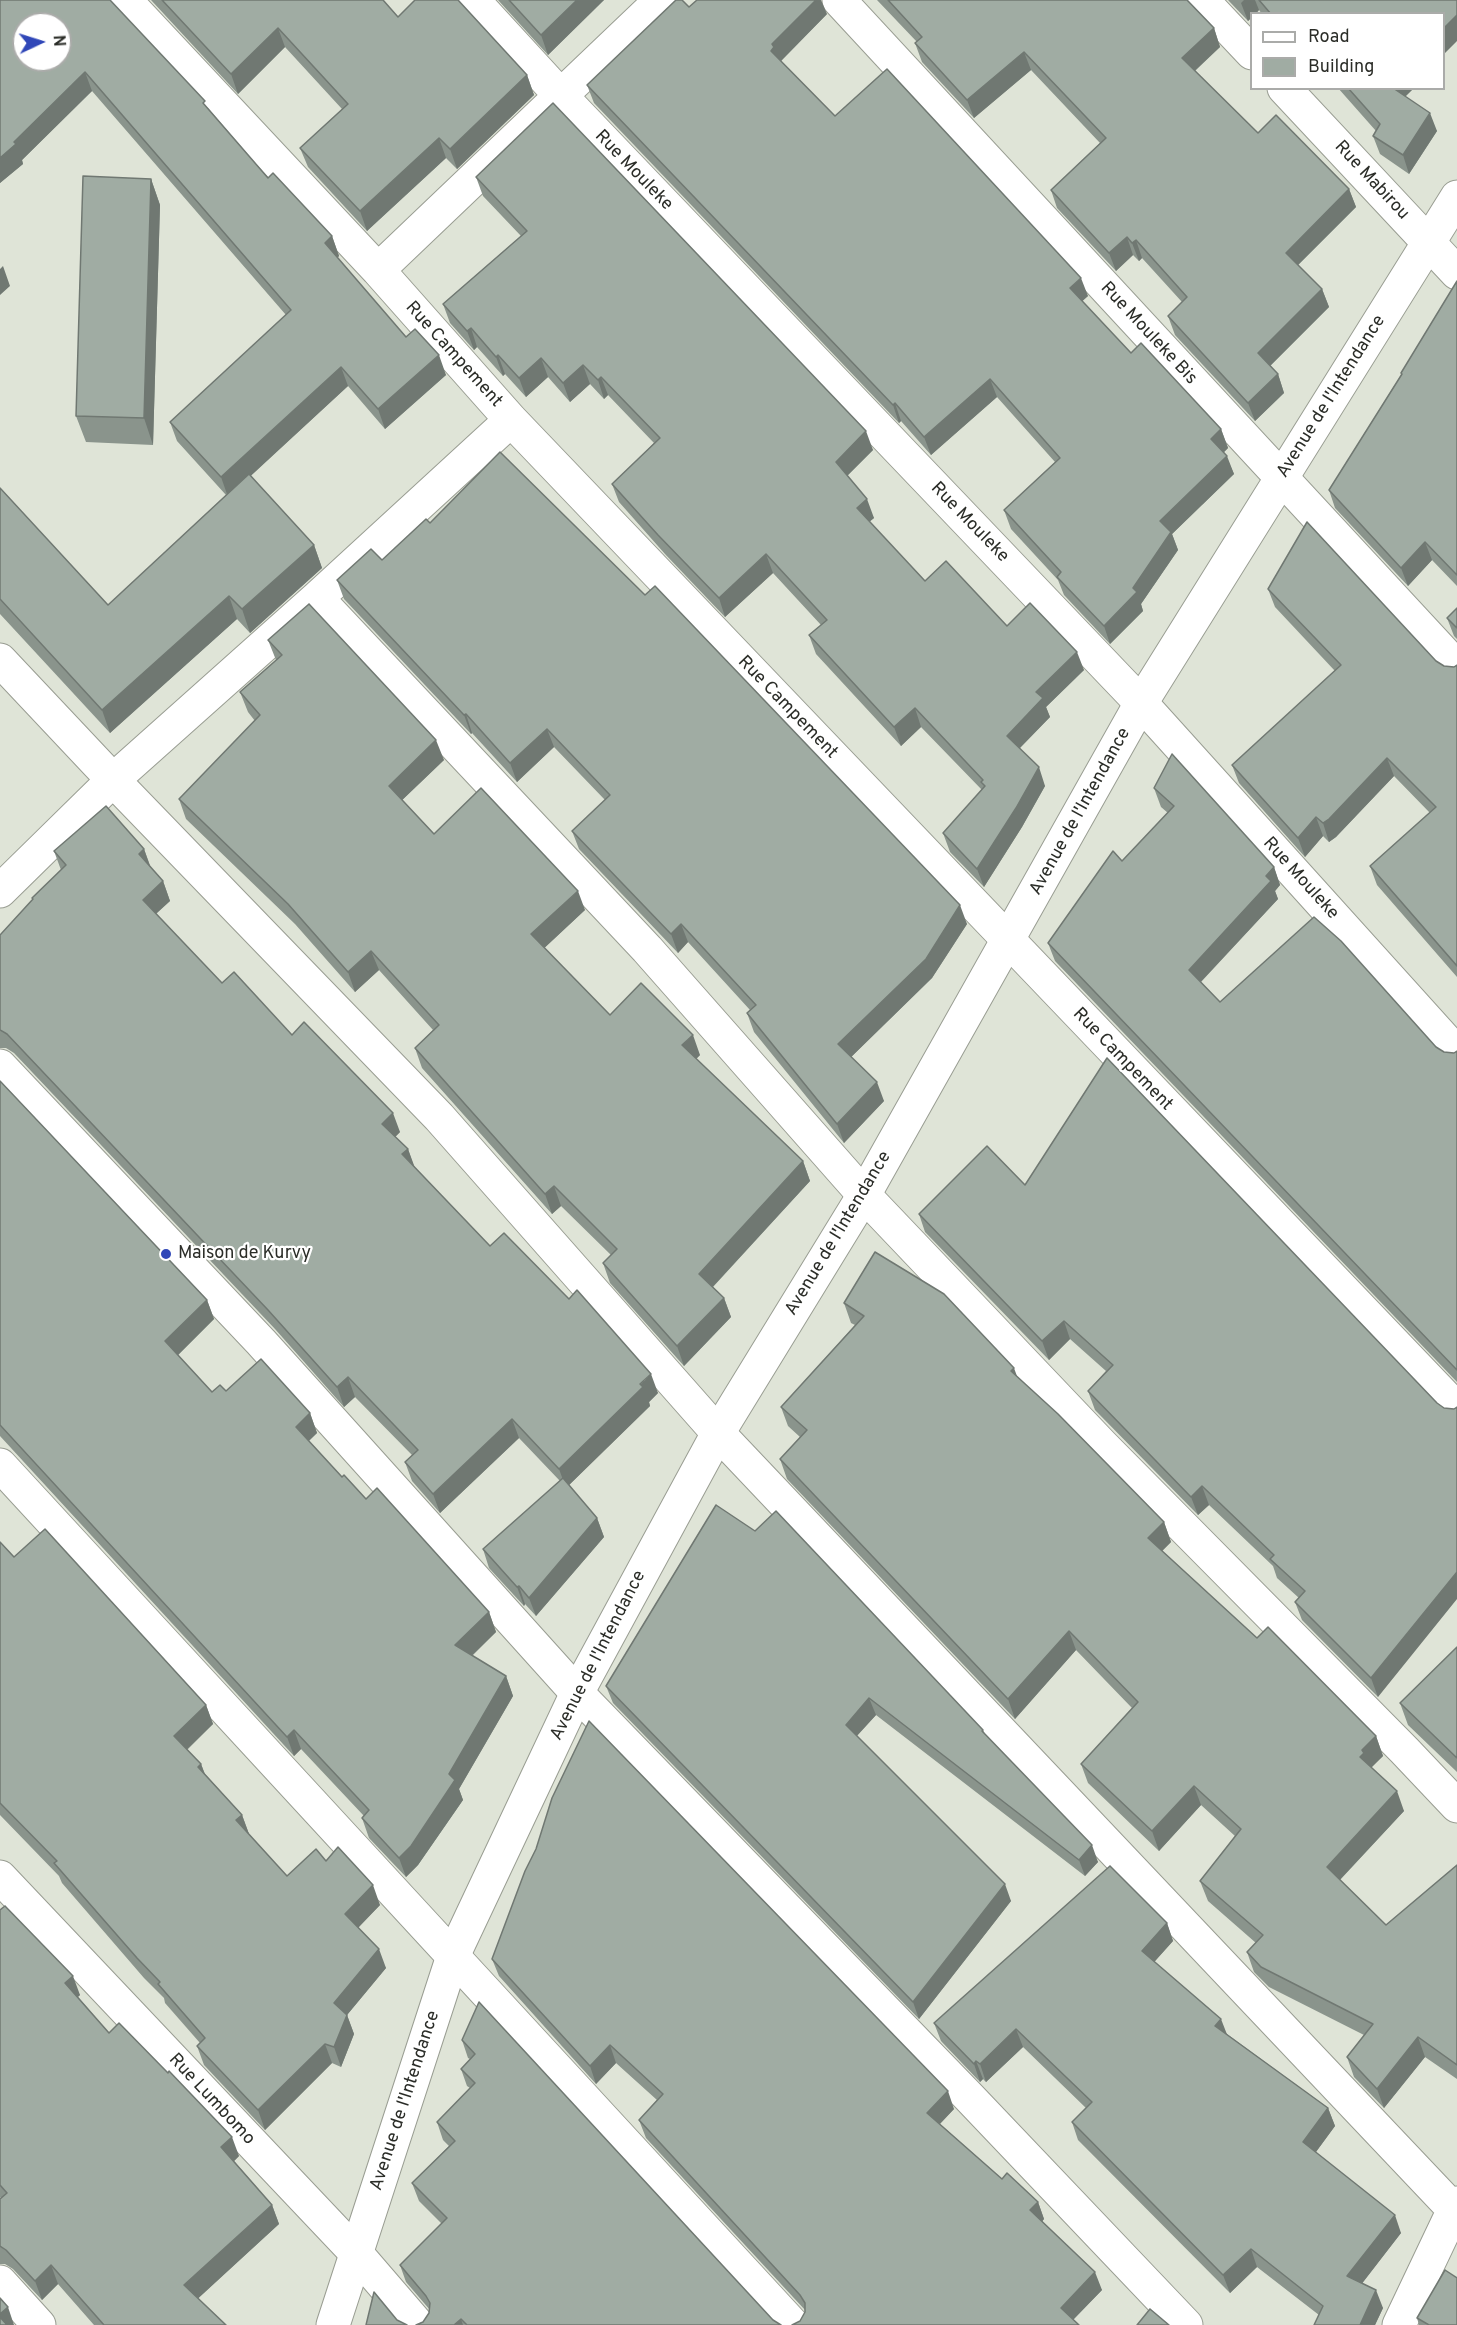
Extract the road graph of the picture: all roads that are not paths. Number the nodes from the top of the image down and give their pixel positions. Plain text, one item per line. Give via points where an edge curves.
1 (124, 0) edge
2 (473, 0) edge
3 (661, 0) edge
4 (839, 0) edge
5 (1202, 0) edge
6 (1250, 52) edge
7 (1286, 90) edge
8 (561, 96) junction
9 (1457, 197) edge
10 (1429, 243) junction
11 (378, 270) junction
12 (1457, 273) edge
13 (511, 420) junction
14 (1281, 478) junction
15 (317, 598) junction
16 (0, 660) edge
17 (1457, 667) edge
18 (1141, 703) junction
19 (113, 780) junction
20 (0, 891) edge
21 (1009, 942) junction
22 (1457, 1053) edge
23 (0, 1066) edge
24 (864, 1195) junction
25 (1457, 1409) edge
26 (718, 1433) junction
27 (0, 1465) edge
28 (578, 1693) junction
29 (1457, 1806) edge
30 (6, 1895) edge
31 (453, 1956) junction
32 (1456, 2208) edge
33 (356, 2253) junction
34 (0, 2282) edge
35 (39, 2325) edge
36 (333, 2325) edge
37 (418, 2325) edge
38 (793, 2325) edge
39 (1186, 2325) edge
40 (1400, 2325) edge

1 - 11 street, Rue Campement
2 - 8 street, Rue Mouleke
3 - 8 street
4 - 14 street, Rue Mouleke Bis
5 - 6 street
7 - 10 street, Rue Mabirou
8 - 11 street
8 - 18 street, Rue Mouleke
9 - 10 street, Avenue de l'Intendance
10 - 12 street, Rue Mabirou
10 - 14 street, Avenue de l'Intendance
11 - 13 street, Rue Campement
13 - 15 street
13 - 21 street, Rue Campement
14 - 17 street, Rue Mouleke Bis
14 - 18 street, Avenue de l'Intendance
15 - 19 street
15 - 24 street via 647,949
16 - 19 street
18 - 21 street, Avenue de l'Intendance
18 - 22 street, Rue Mouleke
19 - 20 street
19 - 26 street via 439,1117
21 - 24 street, Avenue de l'Intendance
21 - 25 street, Rue Campement
23 - 28 street via 261,1342
24 - 26 street, Avenue de l'Intendance
24 - 29 street via 1102,1445
26 - 28 street, Avenue de l'Intendance
26 - 32 street
27 - 31 street
28 - 31 street, Avenue de l'Intendance
28 - 39 street
30 - 33 street, Rue Lumbomo
31 - 33 street, Avenue de l'Intendance
31 - 38 street
32 - 40 street
33 - 36 street, Avenue de l'Intendance
33 - 37 street, Rue Lumbomo
34 - 35 street

